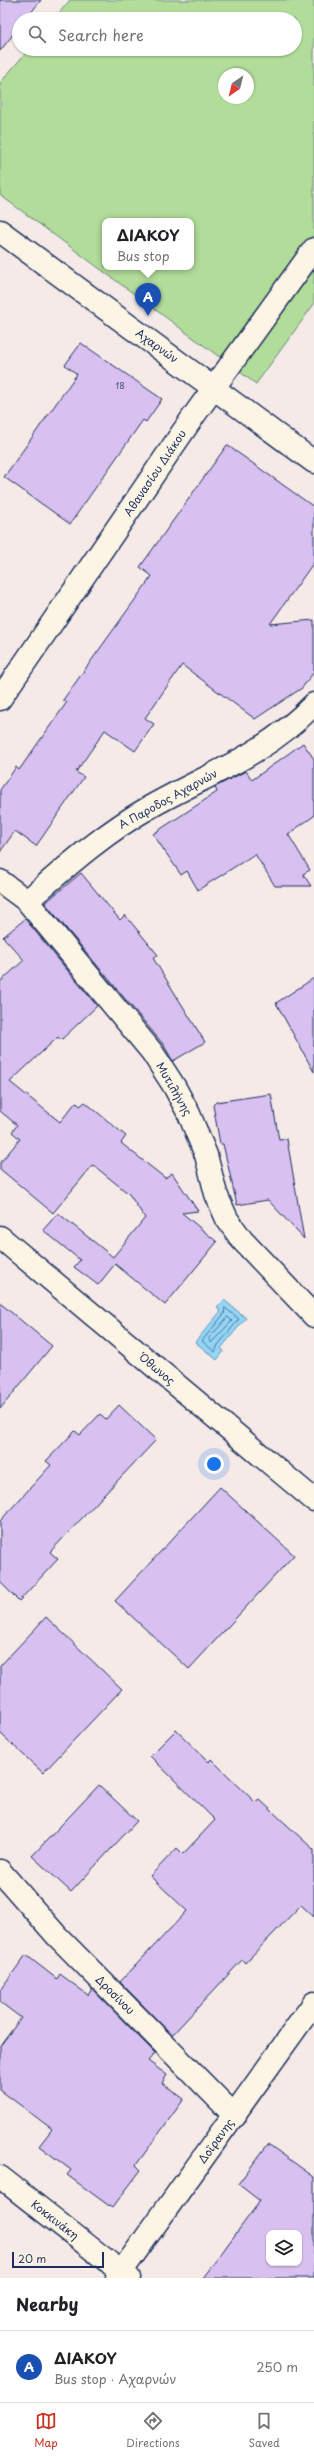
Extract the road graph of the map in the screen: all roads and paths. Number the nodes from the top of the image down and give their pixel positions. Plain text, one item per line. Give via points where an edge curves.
1 (0, 231) edge
2 (314, 249) edge
3 (214, 388) junction
4 (314, 462) edge
5 (0, 699) edge
6 (314, 704) edge
7 (0, 881) edge
8 (27, 901) junction
9 (0, 1237) edge
10 (314, 1316) edge
11 (314, 1500) edge
12 (0, 1871) edge
13 (314, 2003) edge
14 (235, 2116) junction
15 (0, 2177) edge
16 (123, 2276) edge

1 - 3 street, Αχαρνών
2 - 3 street, Αθανασίου Διάκου
3 - 4 street, Αχαρνών
3 - 5 street, Αθανασίου Διάκου
6 - 8 street, Α Παροδος Αχαρνών via 294,725 257,751 150,807 116,828 83,852
7 - 8 street, Μυτιλήνης
8 - 10 street, Μυτιλήνης via 152,1052 189,1114 206,1154 216,1194 227,1219 242,1240
9 - 11 street, Όθωνος
12 - 14 street, Δροσίνου via 62,1941
13 - 14 street, Δοϊρανης
14 - 16 street, Δοϊρανης
15 - 16 street, Κοκκινάκη

